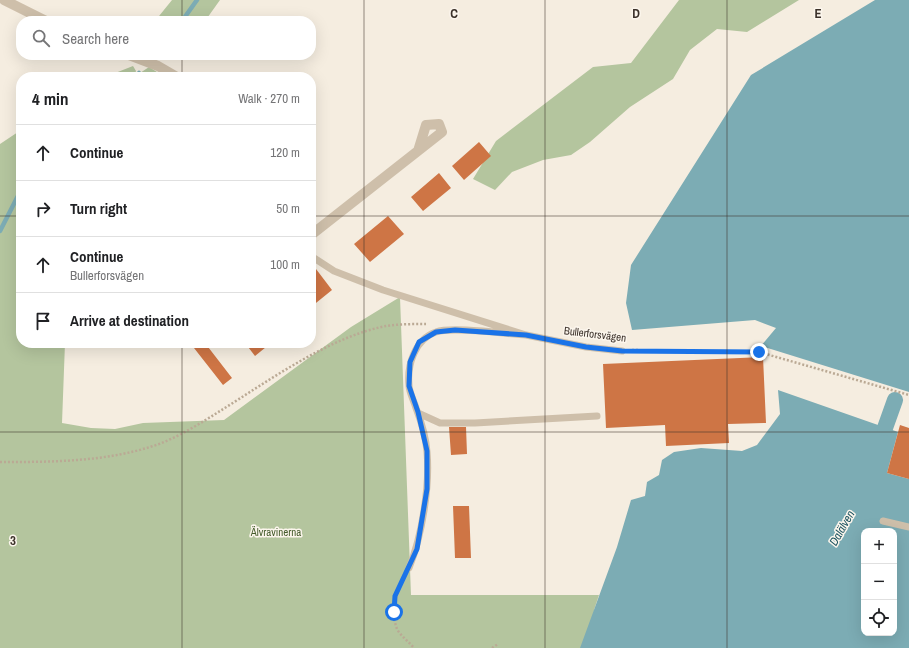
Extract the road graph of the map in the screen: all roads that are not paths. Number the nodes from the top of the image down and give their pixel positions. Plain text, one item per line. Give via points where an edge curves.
1 (4, 0) edge
2 (36, 16) edge
3 (142, 60) edge
4 (168, 72) edge
5 (418, 151) dead end
6 (316, 231) edge
7 (316, 259) edge
8 (526, 335) junction
9 (622, 351) road end
10 (418, 412) junction
11 (597, 416) dead end
12 (883, 521) dead end
13 (909, 527) edge
14 (409, 568) road end

1 - 2 street
3 - 4 street
5 - 6 street
7 - 8 lane, Bullerforsvägen via 334,271 383,290
8 - 9 lane, Bullerforsvägen
8 - 10 lane via 455,330 436,332 419,342 410,362 409,386
10 - 11 lane via 440,422 468,423
10 - 14 lane via 427,451 427,489 417,549
12 - 13 lane

